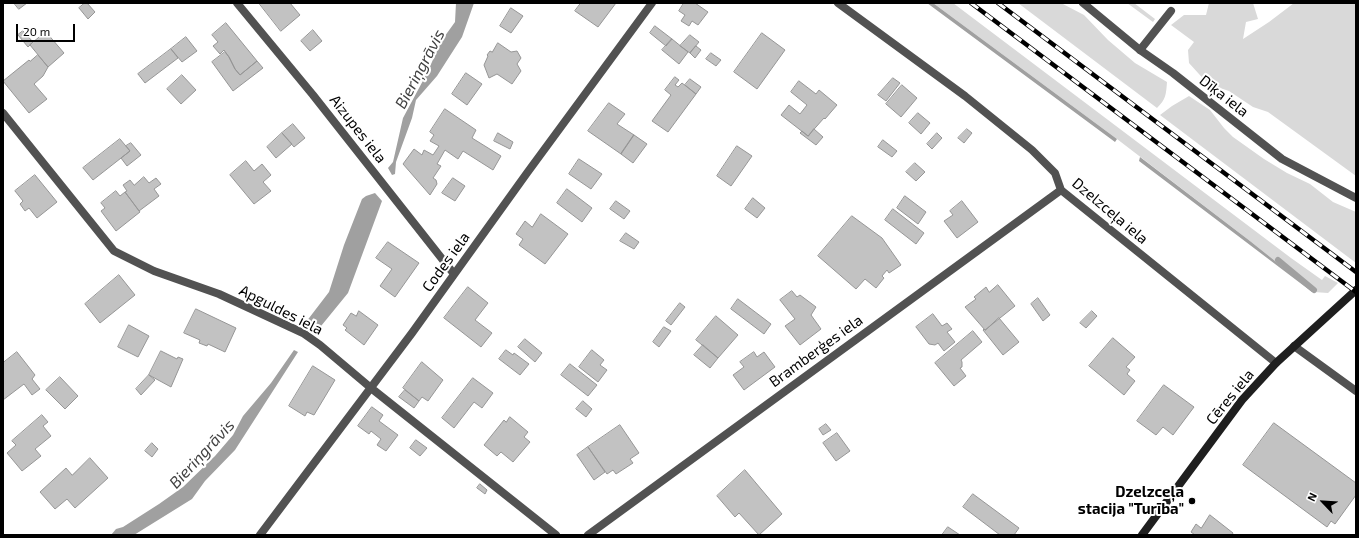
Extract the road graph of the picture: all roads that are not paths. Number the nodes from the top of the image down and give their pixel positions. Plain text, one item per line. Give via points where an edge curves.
1 (238, 3) edge
2 (652, 3) edge
3 (838, 3) edge
4 (1083, 3) edge
5 (1171, 11) dead end
6 (1140, 50) junction
7 (3, 113) edge
8 (1061, 190) junction
9 (1356, 198) edge
10 (454, 274) junction
11 (1355, 290) edge
12 (1294, 346) junction
13 (1276, 364) junction
14 (371, 388) junction
15 (1356, 391) edge
16 (260, 535) edge
17 (556, 535) edge
18 (588, 535) edge
19 (1142, 535) edge

1 - 10 street, Aizupes iela
2 - 10 street, Codes iela
3 - 8 street, Dzelzceļa iela via 966,96 1032,150 1055,174
4 - 6 street, Dīķa iela
5 - 6 street
6 - 9 street, Dīķa iela via 1282,159
7 - 14 street, Apguldes iela via 114,251 154,271 219,294 291,327 320,345
8 - 13 street, Dzelzceļa iela
8 - 18 street, Bramberģes iela
10 - 14 street, Codes iela
11 - 12 main road, Cēres iela
12 - 13 main road, Cēres iela
12 - 15 street
13 - 19 main road, Cēres iela via 1242,400
14 - 16 street, Codes iela
14 - 17 street, Apguldes iela

